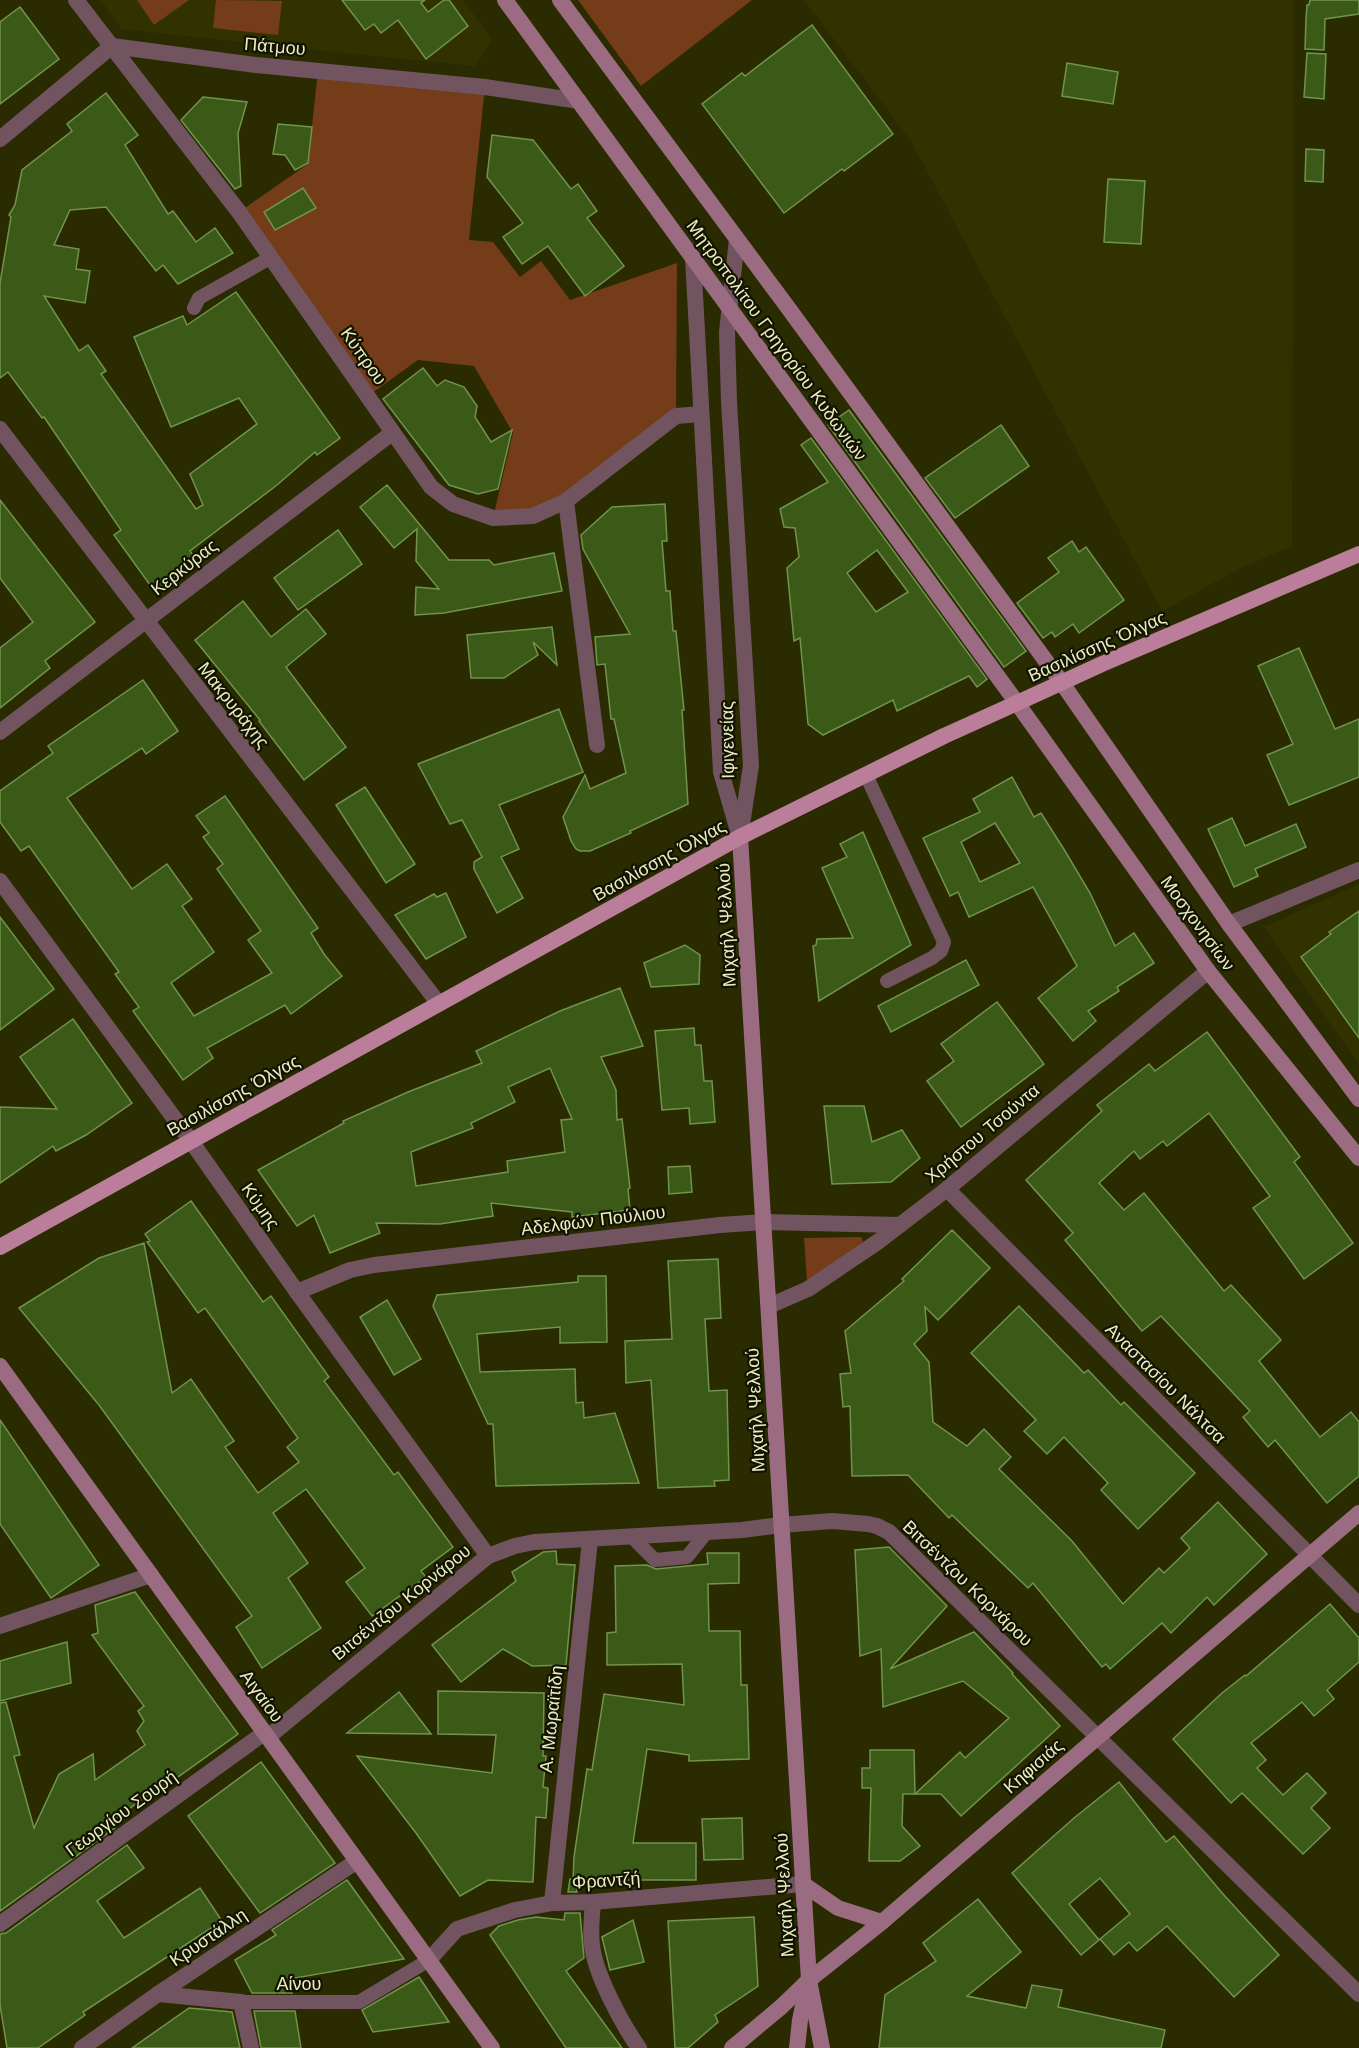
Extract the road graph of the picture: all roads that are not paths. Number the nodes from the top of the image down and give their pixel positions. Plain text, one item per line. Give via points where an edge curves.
1 (76, 0) edge
2 (505, 0) edge
3 (560, 0) edge
4 (112, 46) junction
5 (579, 101) junction
6 (0, 139) edge
7 (737, 239) junction
8 (270, 258) junction
9 (693, 258) junction
10 (194, 308) dead end
11 (729, 308) junction
12 (700, 414) junction
13 (0, 429) edge
14 (392, 433) junction
15 (566, 501) junction
16 (1359, 554) edge
17 (146, 622) junction
18 (1062, 682) junction
19 (1017, 702) junction
20 (0, 732) edge
21 (597, 745) dead end
22 (866, 775) junction
23 (740, 837) junction
24 (1359, 870) edge
25 (0, 881) edge
26 (1229, 924) junction
27 (1208, 971) junction
28 (887, 981) dead end
29 (439, 1004) junction
30 (1359, 1099) edge
31 (191, 1141) junction
32 (1359, 1158) edge
33 (947, 1188) junction
34 (764, 1222) junction
35 (900, 1225) junction
36 (0, 1247) edge
37 (297, 1292) junction
38 (769, 1306) junction
39 (0, 1366) edge
40 (1359, 1513) edge
41 (781, 1524) junction
42 (706, 1533) junction
43 (632, 1538) junction
44 (590, 1540) junction
45 (488, 1556) junction
46 (1309, 1556) junction
47 (151, 1575) junction
48 (1359, 1605) edge
49 (0, 1626) edge
50 (266, 1735) junction
51 (1097, 1737) junction
52 (357, 1861) junction
53 (803, 1884) junction
54 (593, 1902) junction
55 (552, 1903) junction
56 (882, 1922) junction
57 (0, 1924) edge
58 (429, 1960) junction
59 (809, 1980) junction
60 (158, 1994) junction
61 (1359, 1994) edge
62 (241, 2002) junction
63 (82, 2048) edge
64 (250, 2048) edge
65 (492, 2048) edge
66 (639, 2048) edge
67 (732, 2048) edge
68 (797, 2048) edge
69 (822, 2048) edge

1 - 4 street, Κύπρου
2 - 5 main road, Μητροπολίτου Γρηγορίου Κυδωνιών
3 - 7 main road, Μητροπολίτου Γρηγορίου Κυδωνιών
4 - 5 street, Πάτμου
4 - 6 street
4 - 8 street, Κύπρου
5 - 9 main road, Μητροπολίτου Γρηγορίου Κυδωνιών
7 - 11 street, Ιφιγενείας
7 - 18 main road, Μητροπολίτου Γρηγορίου Κυδωνιών
8 - 10 lane via 199,298
8 - 14 street, Κύπρου
9 - 11 main road, Μητροπολίτου Γρηγορίου Κυδωνιών
9 - 12 street, Ιφιγενείας
11 - 19 main road, Μητροπολίτου Γρηγορίου Κυδωνιών
11 - 23 street, Ιφιγενείας via 729,402 751,766
12 - 15 street, Κύπρου via 676,416
12 - 23 street, Ιφιγενείας via 721,772
13 - 17 street, Μακρυράχης
14 - 15 street, Κύπρου via 431,487 453,504 493,518 533,516
14 - 17 street, Κερκύρας
15 - 21 street
16 - 18 main road, Βασιλίσσης Όλγας
17 - 20 street, Κερκύρας
17 - 29 street, Μακρυράχης
18 - 19 main road, Βασιλίσσης Όλγας
18 - 26 main road, Μοσχονησίων
19 - 22 main road, Βασιλίσσης Όλγας
19 - 27 main road, Μοσχονησίων
22 - 23 main road, Βασιλίσσης Όλγας
22 - 28 lane via 944,942 932,958
23 - 29 main road, Βασιλίσσης Όλγας
23 - 34 main road, Μιχαήλ Ψελλού
24 - 26 street
25 - 31 street, Κύμης
26 - 30 main road, Μοσχονησίων
27 - 32 main road, Μοσχονησίων
27 - 33 street, Χρήστου Τσούντα
29 - 31 main road, Βασιλίσσης Όλγας
31 - 36 main road, Βασιλίσσης Όλγας
31 - 37 street, Κύμης
33 - 35 street, Χρήστου Τσούντα
33 - 46 street, Αναστασίου Νάλτσα
34 - 35 street, Αδελφών Πούλιου
34 - 37 street, Αδελφών Πούλιου via 374,1265 350,1270
34 - 38 main road, Μιχαήλ Ψελλού
35 - 38 street, Χρήστου Τσούντα via 808,1289
37 - 45 street, Κύμης
38 - 41 main road, Μιχαήλ Ψελλού
39 - 47 main road, Αιγαίου
40 - 46 main road, Κηφισιάς
41 - 42 street, Βιτσέντζου Κορνάρου
41 - 51 street, Βιτσέντζου Κορνάρου via 850,1522 890,1532
41 - 53 main road, Μιχαήλ Ψελλού
42 - 43 street, Βιτσέντζου Κορνάρου
42 - 43 lane via 687,1557 655,1560
43 - 44 street, Βιτσέντζου Κορνάρου
44 - 45 street, Βιτσέντζου Κορνάρου via 534,1542
44 - 55 street, Α. Μωραϊτίδη
45 - 50 street, Βιτσέντζου Κορνάρου
46 - 48 street, Αναστασίου Νάλτσα
46 - 51 main road, Κηφισιάς
47 - 49 street
47 - 50 main road, Αιγαίου
50 - 52 main road, Αιγαίου
50 - 57 street, Γεωργίου Σουρή
51 - 56 main road, Κηφισιάς
51 - 61 street, Βιτσέντζου Κορνάρου
52 - 58 main road, Αιγαίου
52 - 60 street, Κρυστάλλη
53 - 54 street, Φραντζή
53 - 56 main road via 838,1908
53 - 59 main road, Μιχαήλ Ψελλού
54 - 55 street, Φραντζή
54 - 66 street via 592,1946 598,1967 628,2033
55 - 58 street, Φραντζή via 515,1910 457,1929
56 - 59 main road, Κηφισιάς
58 - 62 lane, Αίνου via 359,2002
58 - 65 main road, Αιγαίου
59 - 67 main road, Κηφισιάς
59 - 68 main road, Μιχαήλ Ψελλού
59 - 69 main road, Μιχαήλ Ψελλού
60 - 62 street, Αίνου
60 - 63 street, Κρυστάλλη
62 - 64 street

